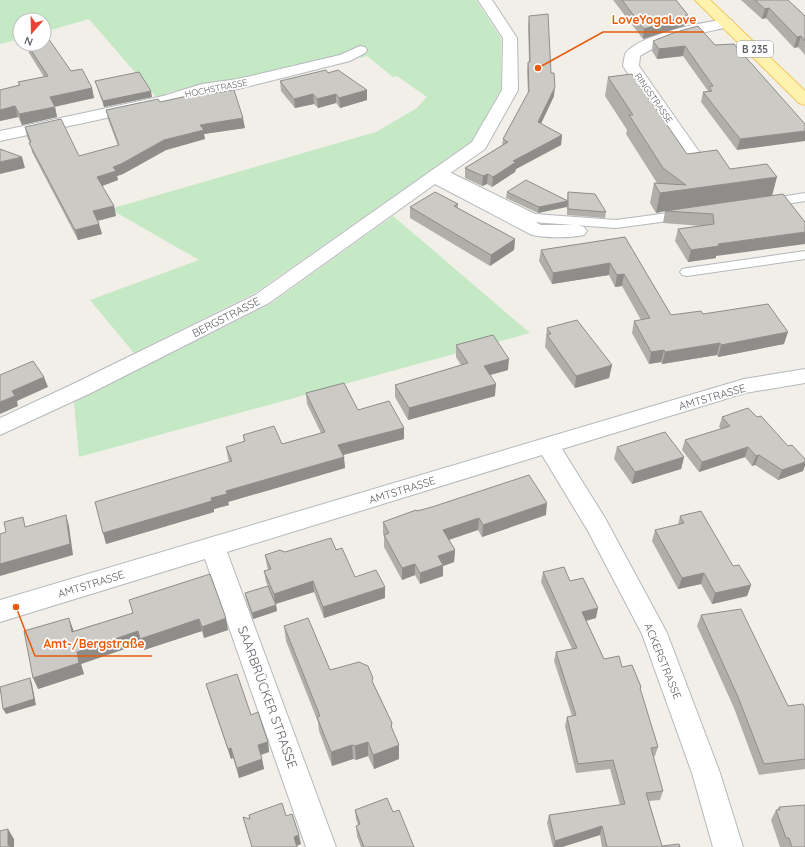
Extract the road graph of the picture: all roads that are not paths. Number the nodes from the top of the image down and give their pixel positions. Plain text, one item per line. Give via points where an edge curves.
1 (485, 0) edge
2 (702, 0) edge
3 (727, 23) junction
4 (360, 50) dead end
5 (805, 100) edge
6 (0, 136) edge
7 (698, 163) edge
8 (437, 175) junction
9 (805, 197) edge
10 (759, 204) edge
11 (697, 213) edge
12 (578, 231) dead end
13 (805, 255) edge
14 (687, 272) dead end
15 (805, 376) edge
16 (0, 427) edge
17 (548, 446) junction
18 (213, 547) junction
19 (0, 612) edge
20 (321, 847) edge
21 (728, 847) edge

1 - 8 street, BERGSTRASSE via 510,38 510,90 479,145
2 - 3 main road, B 235
3 - 5 main road, B 235
3 - 7 street, RINGSTRASSE via 703,27 644,46 633,54 631,66
4 - 6 street, HOCHSTRASSE via 345,58 238,84 220,85 184,93 167,100
8 - 11 lane via 532,218 616,224
8 - 12 street via 538,231
8 - 16 street, BERGSTRASSE via 262,298
9 - 10 lane
13 - 14 lane
15 - 17 street, AMTSTRASSE via 744,386
17 - 18 street, AMTSTRASSE
17 - 21 street, ACKERSTRASSE via 597,525 654,634 706,773
18 - 19 street, AMTSTRASSE
18 - 20 street, SAARBRÜCKER STRASSE

